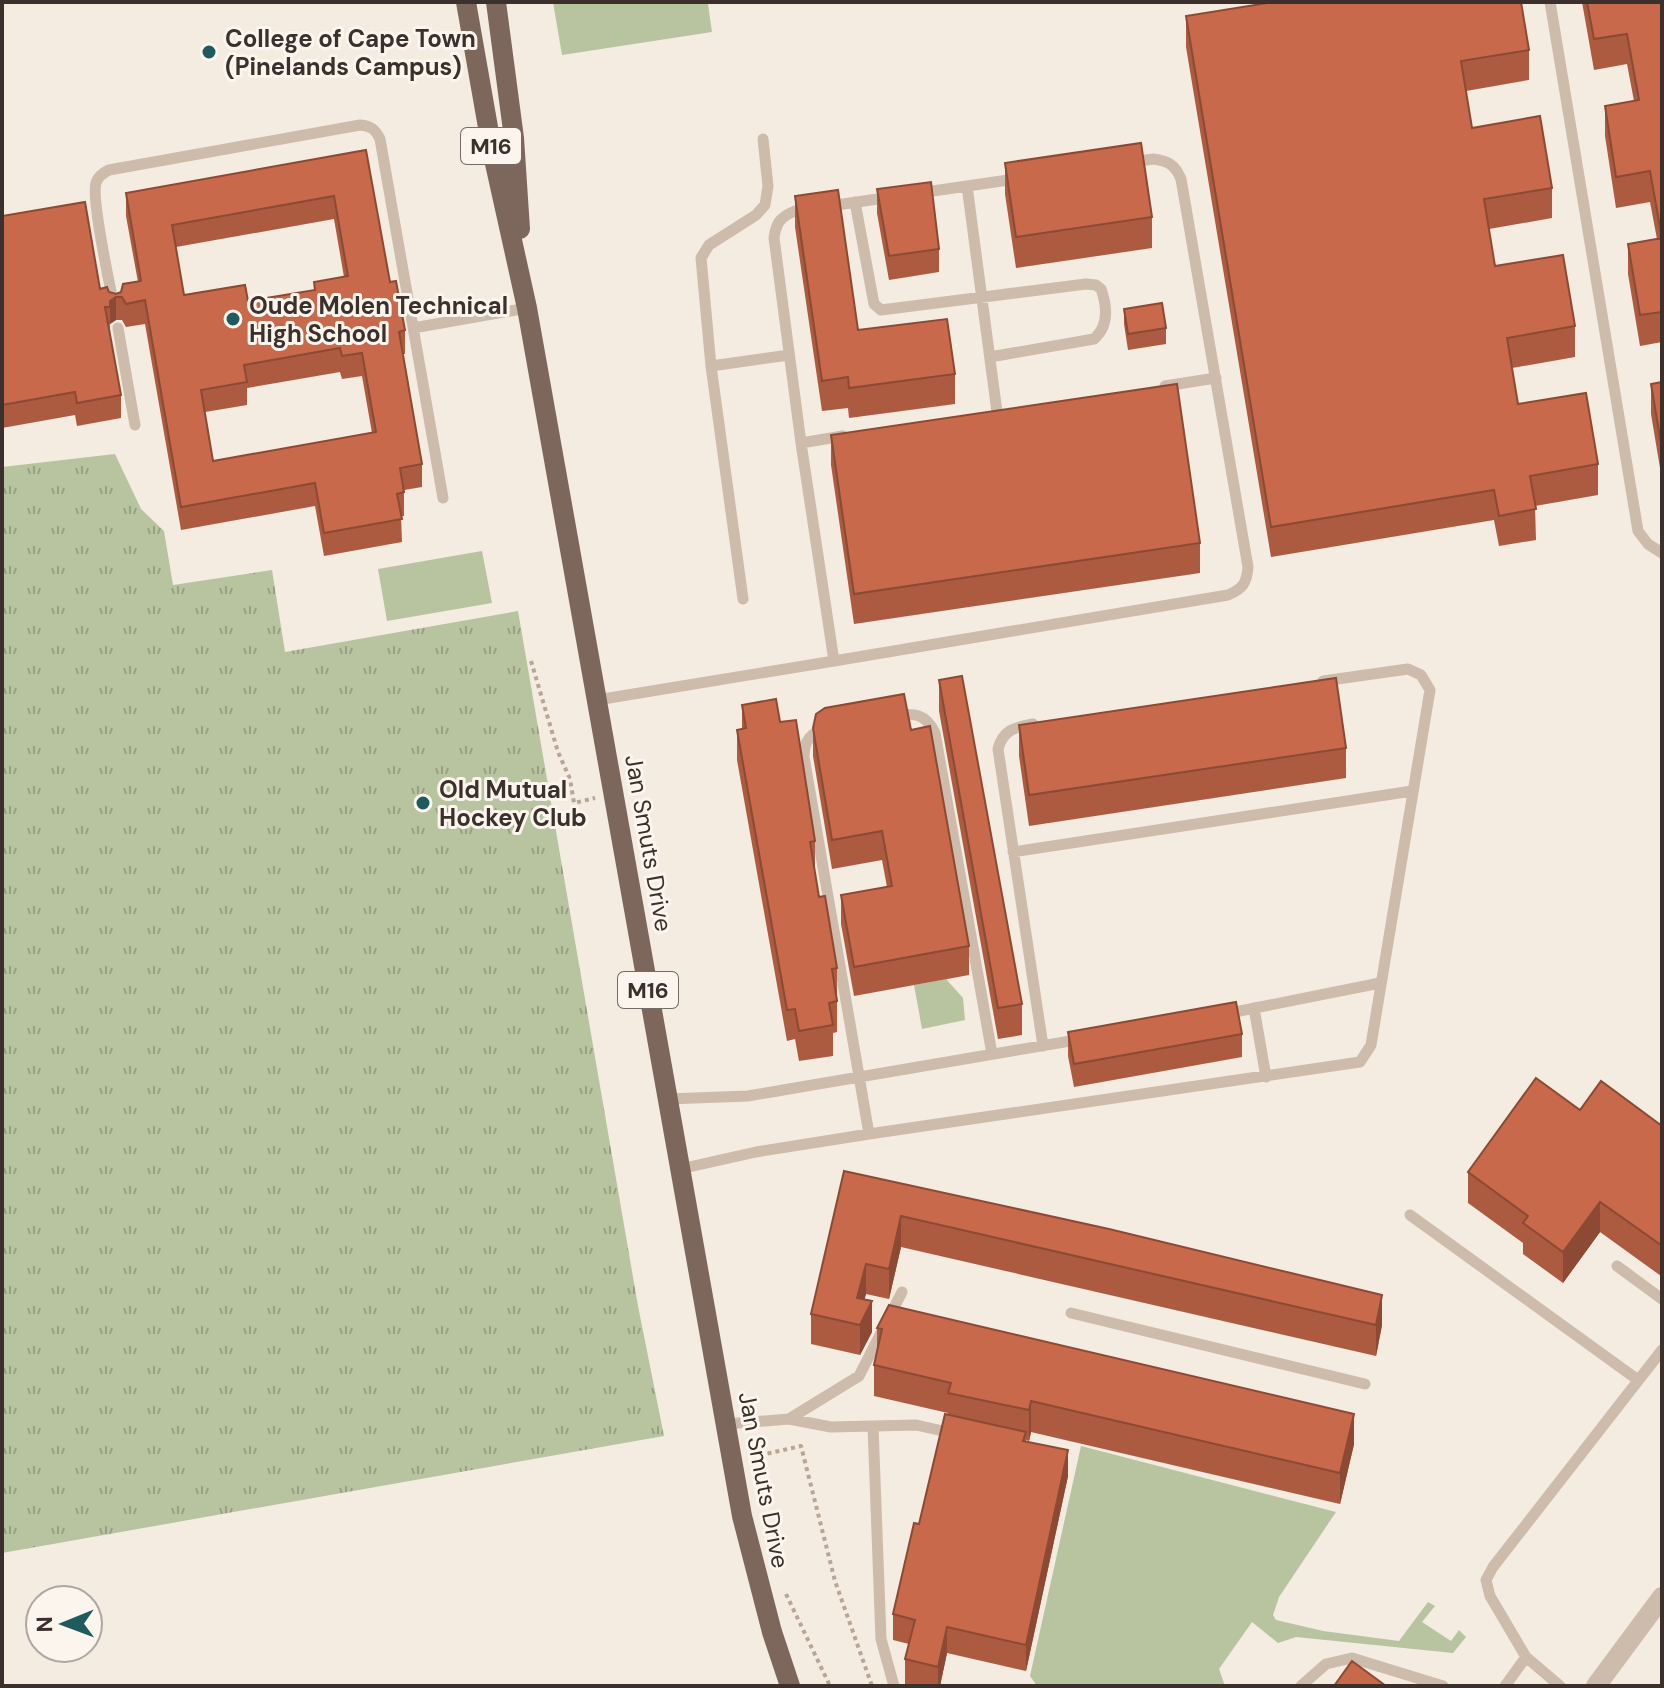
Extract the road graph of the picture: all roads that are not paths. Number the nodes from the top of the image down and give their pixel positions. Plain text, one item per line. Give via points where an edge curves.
1 (466, 2) edge
2 (496, 2) edge
3 (1550, 2) edge
4 (763, 139) dead end
5 (967, 186) junction
6 (855, 202) junction
7 (97, 207) junction
8 (83, 209) edge
9 (982, 297) junction
10 (526, 298) junction
11 (115, 309) edge
12 (118, 328) dead end
13 (413, 328) junction
14 (789, 355) junction
15 (990, 357) junction
16 (711, 366) junction
17 (1216, 378) junction
18 (1153, 388) edge
19 (1013, 410) edge
20 (997, 412) junction
21 (982, 415) edge
22 (135, 425) dead end
23 (861, 434) edge
24 (801, 443) junction
25 (443, 498) dead end
26 (1662, 553) edge
27 (743, 599) dead end
28 (834, 661) junction
29 (1308, 683) edge
30 (597, 700) junction
31 (879, 718) edge
32 (1047, 722) edge
33 (836, 726) edge
34 (1412, 791) junction
35 (1013, 852) junction
36 (1380, 983) junction
37 (1254, 1008) junction
38 (1209, 1016) edge
39 (1088, 1038) edge
40 (1043, 1046) junction
41 (992, 1054) junction
42 (859, 1076) junction
43 (1266, 1077) junction
44 (667, 1099) junction
45 (869, 1134) junction
46 (680, 1169) junction
47 (1410, 1215) dead end
48 (1617, 1266) dead end
49 (902, 1292) dead end
50 (1660, 1294) edge
51 (1071, 1313) dead end
52 (1662, 1350) edge
53 (1638, 1380) junction
54 (1365, 1384) dead end
55 (789, 1419) junction
56 (726, 1424) junction
57 (873, 1426) junction
58 (959, 1435) edge
59 (1662, 1597) edge
60 (1526, 1657) junction
61 (790, 1686) edge
62 (894, 1686) edge
63 (1301, 1686) edge
64 (1443, 1686) edge
65 (1505, 1686) edge
66 (1560, 1686) edge
67 (1596, 1686) edge

1 - 10 main road, Jan Smuts Drive / M16
2 - 10 main road, Jan Smuts Drive / M16 via 514,138
3 - 26 lane via 1638,531
4 - 16 lane via 765,205 709,245 701,258
5 - 6 lane
5 - 9 lane
5 - 17 lane via 1153,159 1176,168
6 - 9 lane via 877,308
6 - 14 lane via 795,211 775,226
7 - 8 lane
7 - 11 lane
7 - 13 lane via 96,182 109,170 369,126 380,139
9 - 15 lane
9 - 15 lane via 1086,284 1096,285 1104,297 1105,325 1094,339
10 - 13 lane
10 - 30 main road, Jan Smuts Drive / M16
12 - 22 lane
13 - 25 lane
14 - 16 lane
14 - 24 lane
15 - 20 lane
16 - 27 lane
17 - 18 lane
17 - 28 lane via 1248,567 1240,590
19 - 20 lane
20 - 21 lane
23 - 24 lane
24 - 28 lane
28 - 30 lane
29 - 34 lane via 1408,669 1421,675 1431,699
30 - 44 main road, Jan Smuts Drive / M16
31 - 41 lane via 920,714 935,733
32 - 35 lane via 1010,730 1000,741
33 - 42 lane via 811,734 804,757
34 - 35 lane
34 - 36 lane
35 - 40 lane
36 - 37 lane
36 - 43 lane via 1371,1045 1360,1062
37 - 38 lane
37 - 43 lane
39 - 40 lane
40 - 41 lane
41 - 42 lane
42 - 44 lane via 748,1096
42 - 45 lane
43 - 45 lane
44 - 46 main road, Jan Smuts Drive / M16
45 - 46 lane
46 - 56 main road, Jan Smuts Drive / M16
47 - 53 lane
48 - 50 lane
49 - 55 lane via 859,1376
51 - 54 lane
52 - 53 lane
53 - 60 lane via 1486,1580
55 - 56 lane
55 - 57 lane via 831,1427
56 - 61 main road, Jan Smuts Drive / M16 via 755,1574
57 - 58 lane via 916,1425
57 - 62 lane via 881,1639
59 - 67 street
60 - 65 lane
60 - 66 lane
63 - 64 lane via 1326,1664 1352,1658

